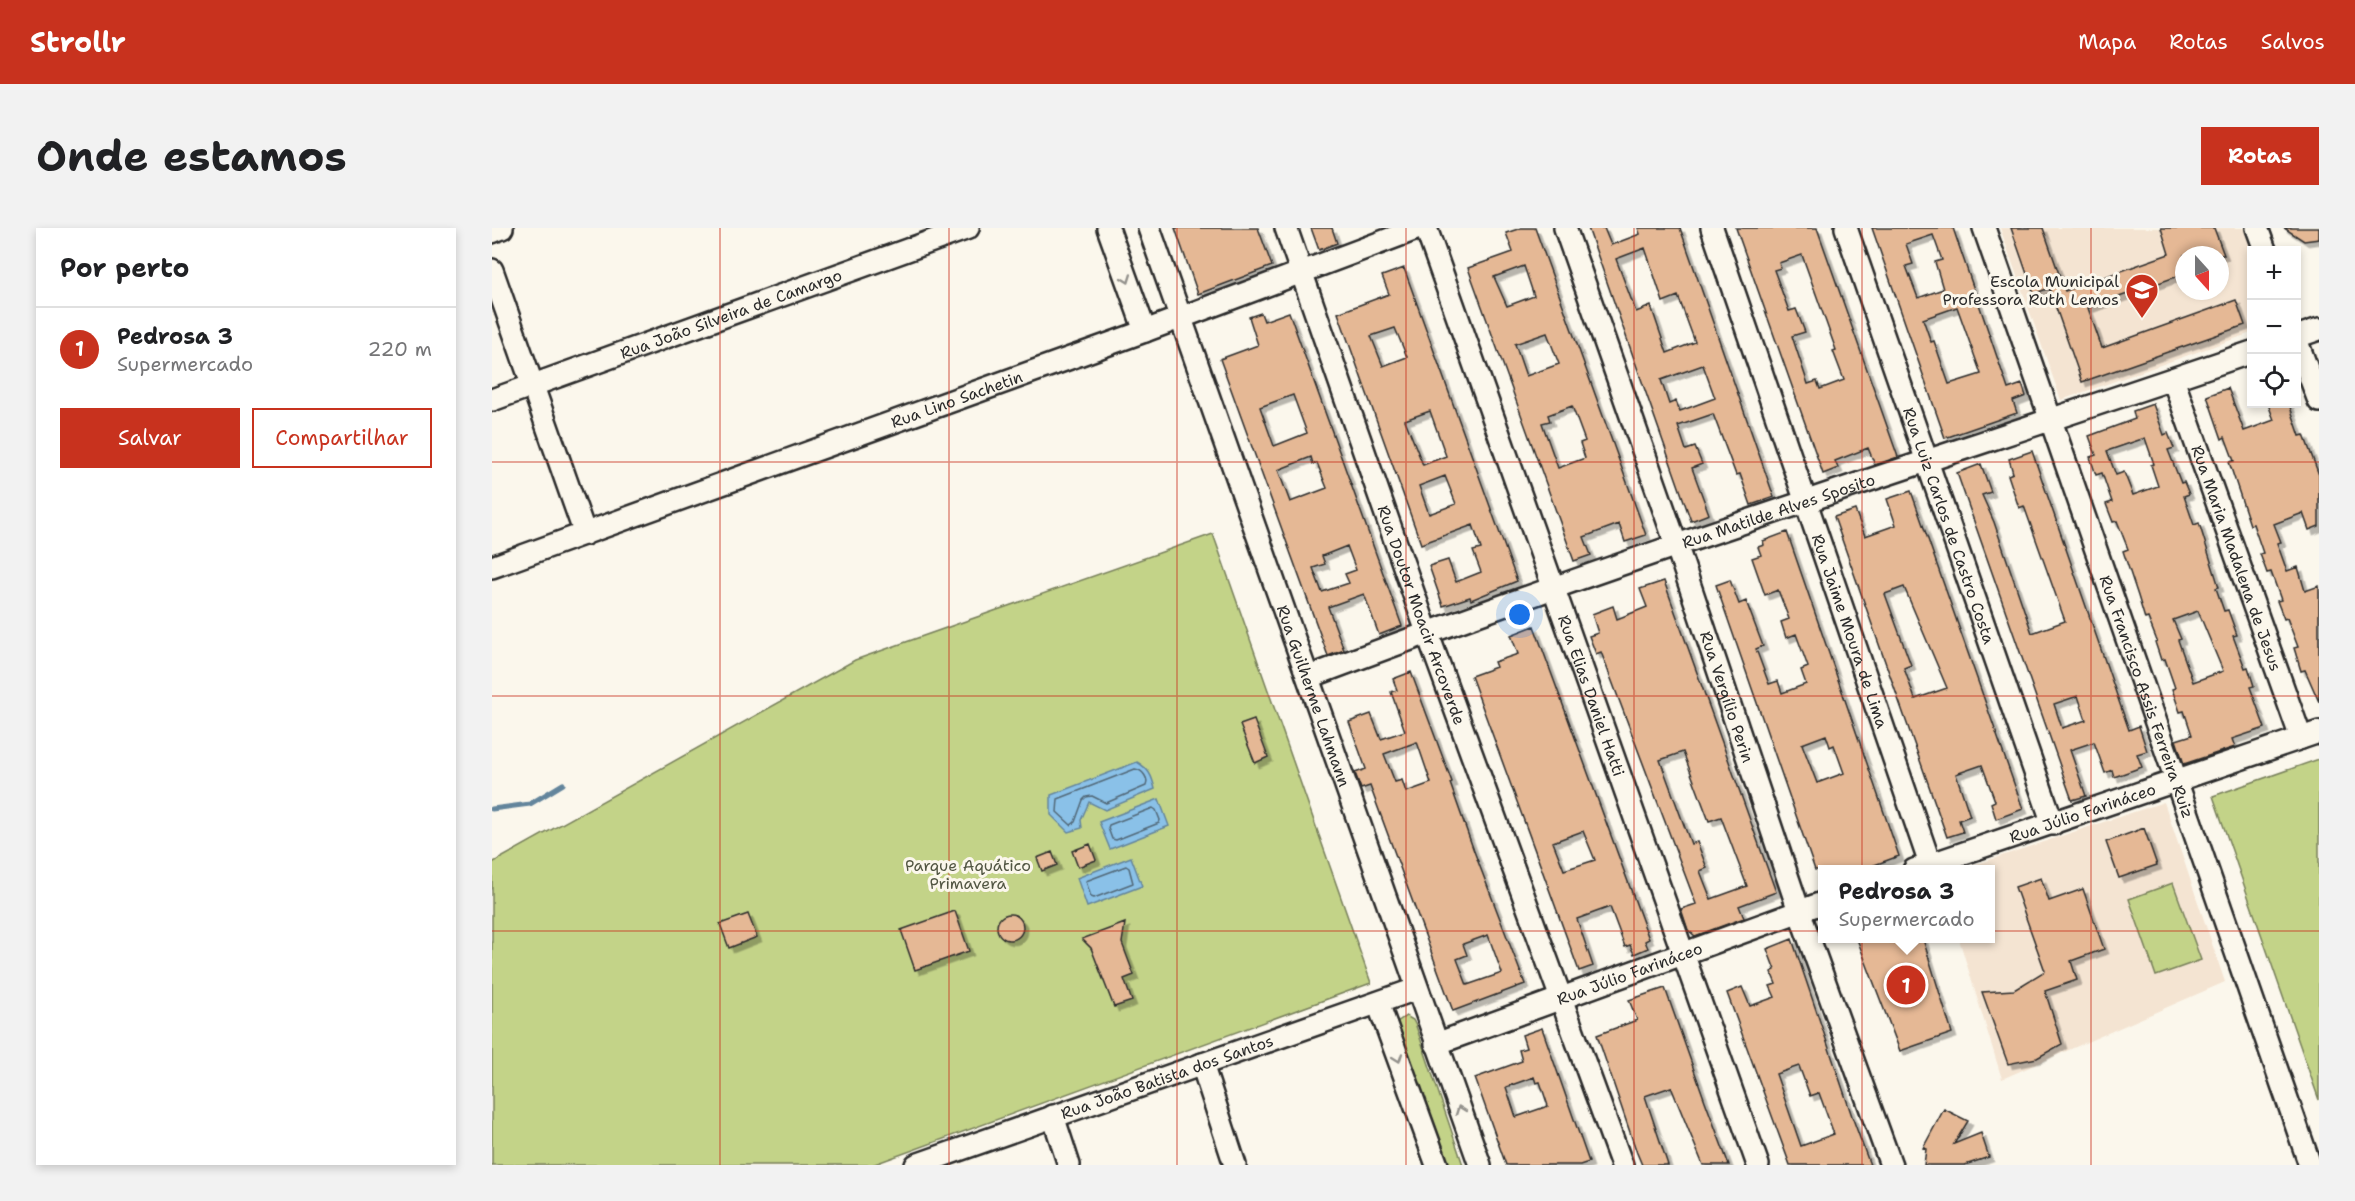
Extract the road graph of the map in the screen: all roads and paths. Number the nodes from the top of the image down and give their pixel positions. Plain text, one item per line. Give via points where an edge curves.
1 (502, 228) edge
2 (968, 228) edge
3 (1108, 228) edge
4 (1149, 228) edge
5 (1287, 228) edge
6 (1419, 228) edge
7 (1426, 228) edge
8 (1565, 228) edge
9 (1712, 228) edge
10 (1846, 228) edge
11 (1984, 228) edge
12 (2257, 228) edge
13 (492, 232) edge
14 (2264, 246) edge
15 (492, 270) edge
16 (1302, 272) junction
17 (1181, 317) junction
18 (2319, 329) edge
19 (1145, 331) junction
20 (2301, 336) edge
21 (2301, 352) edge
22 (2247, 354) edge
23 (2173, 379) junction
24 (533, 385) junction
25 (492, 400) edge
26 (2319, 401) edge
27 (2050, 420) junction
28 (1926, 462) junction
29 (1805, 502) junction
30 (585, 534) junction
31 (1676, 544) junction
32 (492, 567) edge
33 (1553, 590) junction
34 (1427, 632) junction
35 (1309, 677) junction
36 (2310, 735) edge
37 (2177, 781) junction
38 (2053, 824) junction
39 (1921, 865) edge
40 (1928, 865) edge
41 (1818, 904) edge
42 (1799, 911) junction
43 (1685, 955) junction
44 (1416, 989) junction
45 (1562, 1000) junction
46 (1378, 1003) junction
47 (1436, 1044) junction
48 (1202, 1064) junction
49 (1053, 1116) junction
50 (916, 1165) edge
51 (1069, 1165) edge
52 (1234, 1165) edge
53 (1437, 1165) edge
54 (1480, 1165) edge
55 (1622, 1165) edge
56 (1758, 1165) edge
57 (1891, 1165) edge
58 (2310, 1165) edge

1 - 13 street
2 - 24 street, Rua João Silveira de Camargo
3 -> 19 street
4 - 17 street, Rua Guilherme Lahmann
5 - 16 street, Rua Doutor Moacir Arcoverde
6 - 16 street, Rua Lino Sachetin
7 - 33 street, Rua Elias Daniel Hatti
8 - 31 street, Rua Vergílio Perin
9 - 29 street, Rua Jaime Moura de Lima
10 - 28 street, Rua Luiz Carlos de Castro Costa
11 - 27 street, Rua Francisco Assis Ferreira Ruiz
12 - 14 street
15 - 24 street
16 - 17 street, Rua Lino Sachetin
16 - 34 street, Rua Doutor Moacir Arcoverde
17 - 19 street, Rua Lino Sachetin
17 - 35 street, Rua Guilherme Lahmann
18 - 20 street
19 - 30 street, Rua Lino Sachetin
21 - 26 street
22 - 23 street, Rua Matilde Alves Sposito
23 - 27 street, Rua Matilde Alves Sposito
23 - 36 street, Rua Maria Madalena de Jesus
24 - 25 street, Rua João Silveira de Camargo
24 - 30 street
27 - 28 street, Rua Matilde Alves Sposito
27 - 37 street, Rua Francisco Assis Ferreira Ruiz
28 - 29 street, Rua Matilde Alves Sposito
28 - 38 street, Rua Luiz Carlos de Castro Costa
29 - 31 street, Rua Matilde Alves Sposito
29 - 39 street, Rua Jaime Moura de Lima
30 - 32 street, Rua Lino Sachetin
31 - 33 street, Rua Matilde Alves Sposito
31 - 42 street, Rua Vergílio Perin
33 - 34 street, Rua Matilde Alves Sposito
33 - 43 street, Rua Elias Daniel Hatti
34 - 35 street, Rua Matilde Alves Sposito
34 - 45 street, Rua Doutor Moacir Arcoverde
35 - 44 street, Rua Guilherme Lahmann
36 - 37 street, Rua Júlio Farináceo
37 - 38 street, Rua Júlio Farináceo
37 - 58 street, Rua Francisco Assis Ferreira Ruiz
38 - 40 street, Rua Júlio Farináceo
41 - 42 street, Rua Júlio Farináceo
42 - 43 street, Rua Júlio Farináceo
42 - 57 street, Rua Vergílio Perin
43 - 45 street, Rua Júlio Farináceo
43 - 56 street, Rua Elias Daniel Hatti
44 - 46 street, Rua João Batista dos Santos
44 - 47 street, Rua Guilherme Lahmann
45 - 47 street, Rua Júlio Farináceo
45 - 55 street, Rua Doutor Moacir Arcoverde
46 - 48 street, Rua João Batista dos Santos
46 -> 53 street
54 -> 47 street, Rua Guilherme Lahmann
48 - 49 street, Rua João Batista dos Santos
48 - 52 street
49 - 50 street, Rua João Batista dos Santos
49 - 51 street

